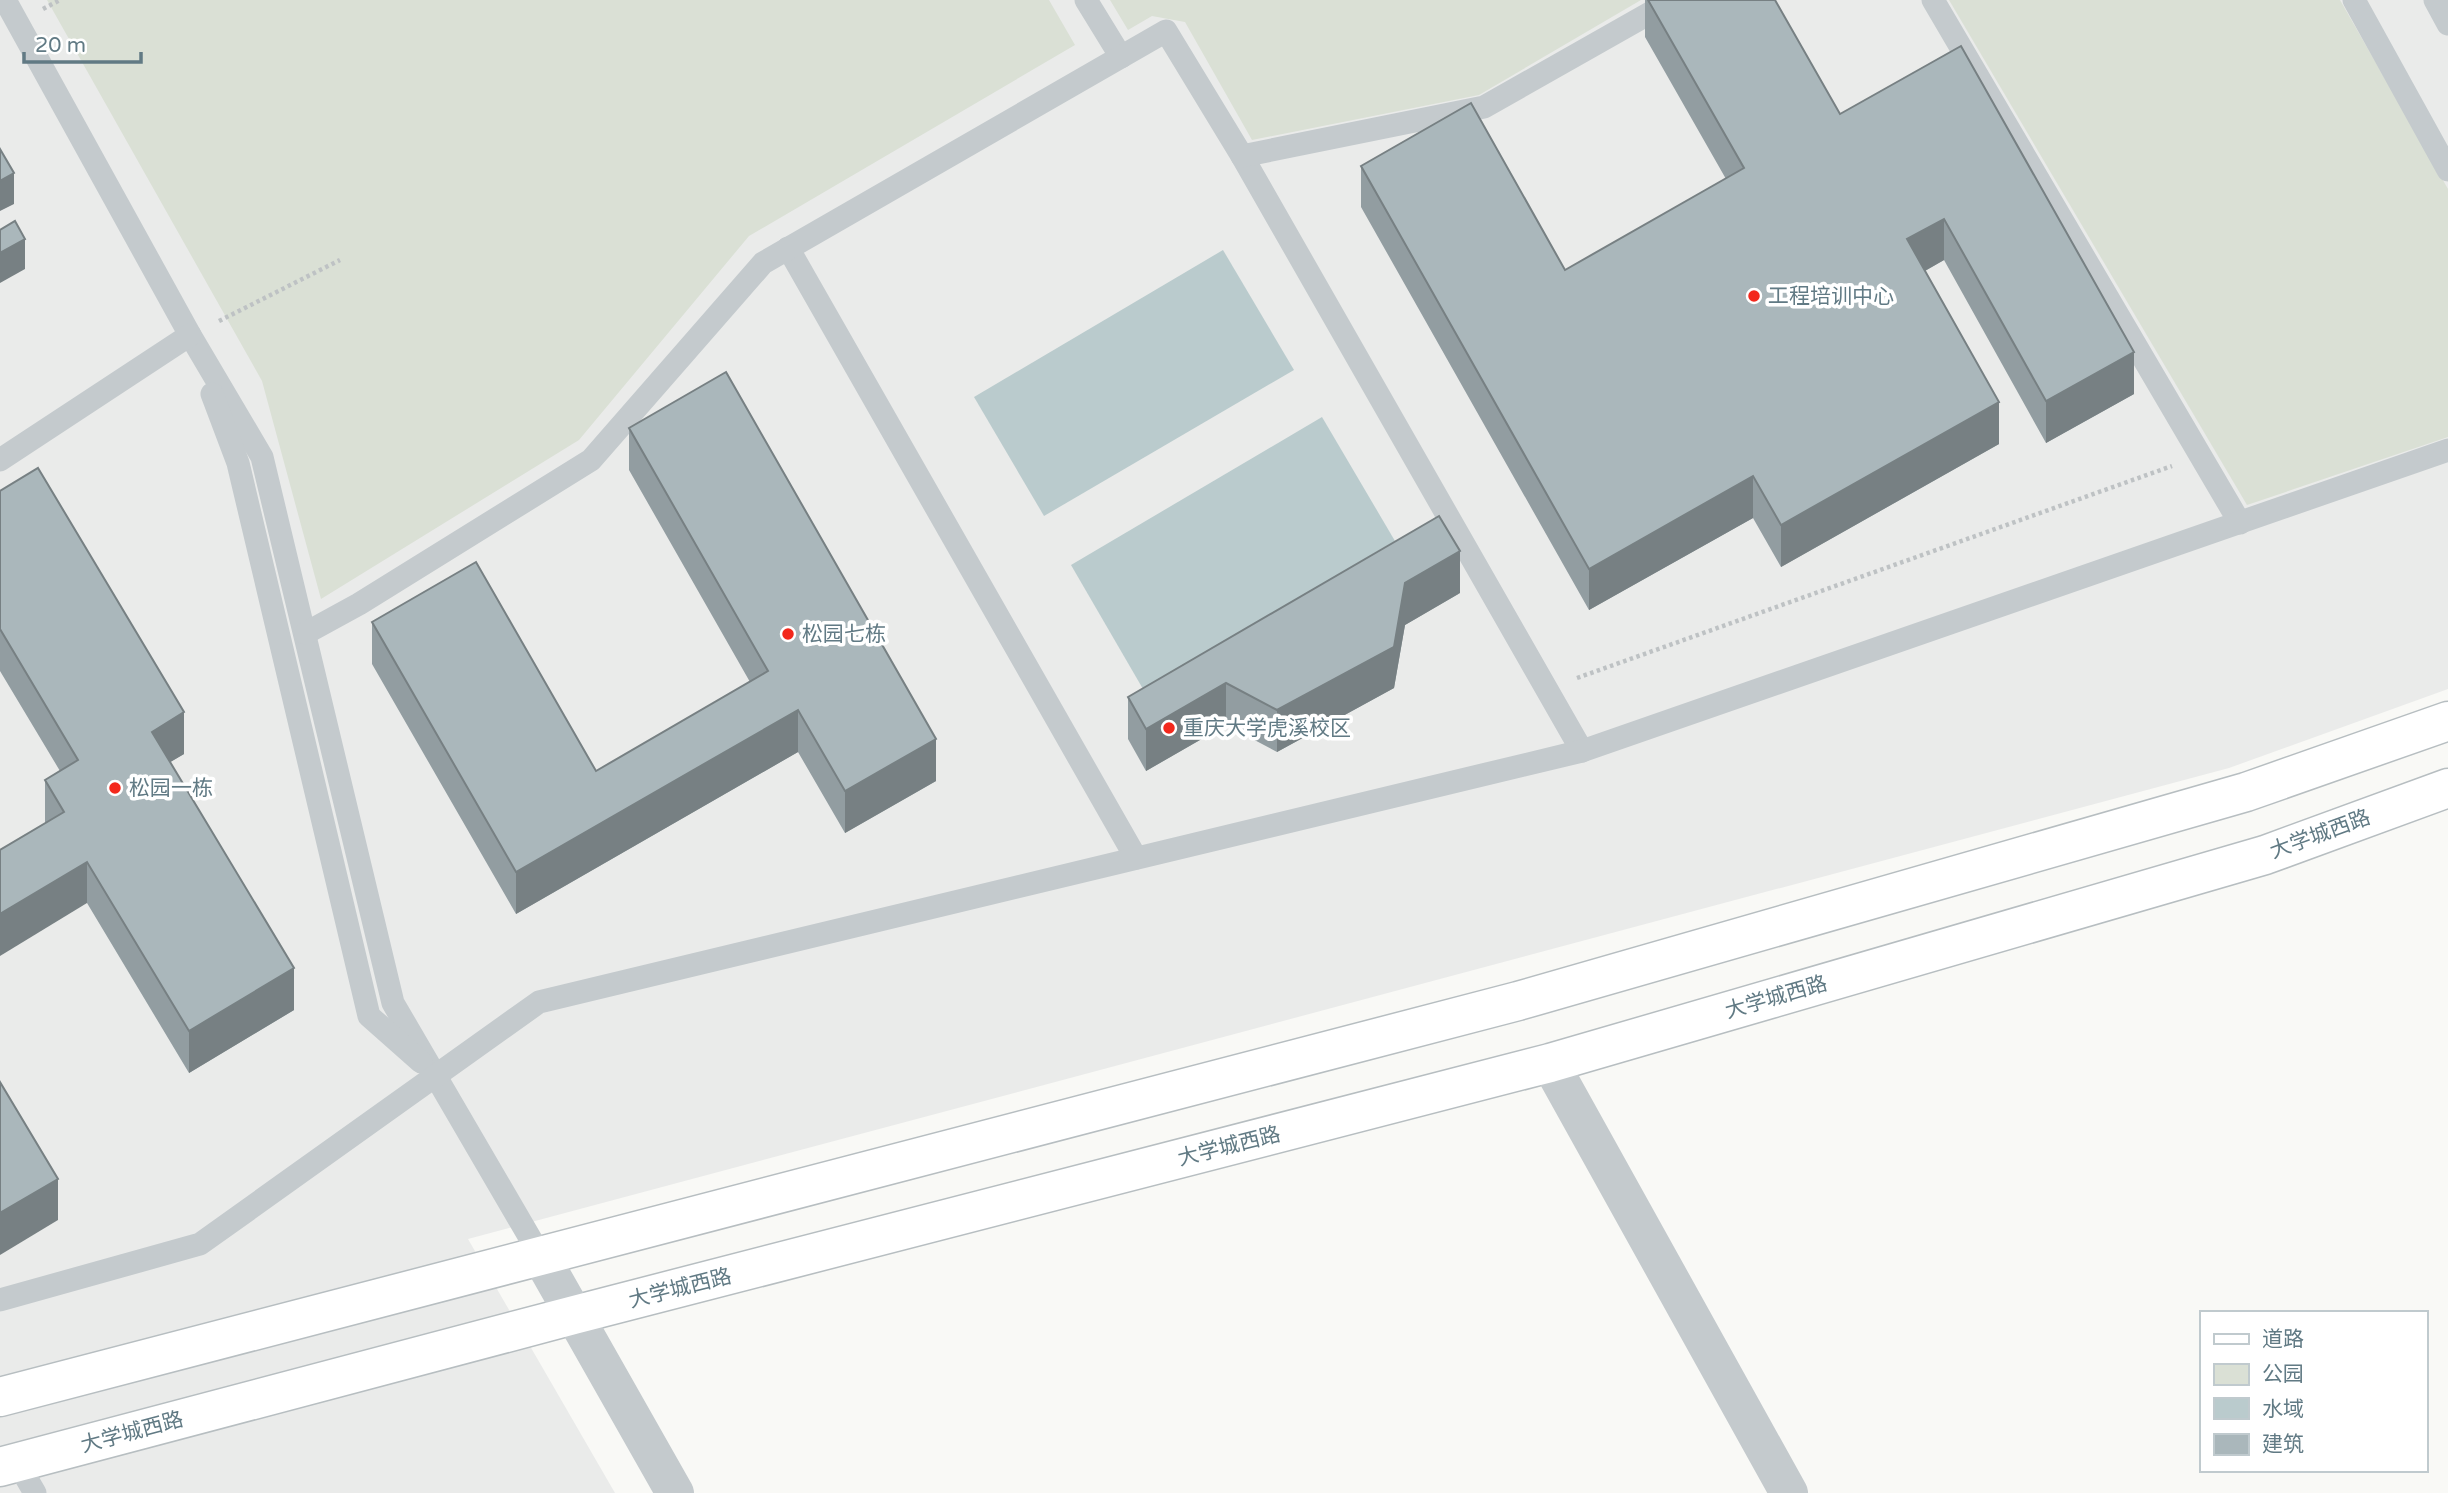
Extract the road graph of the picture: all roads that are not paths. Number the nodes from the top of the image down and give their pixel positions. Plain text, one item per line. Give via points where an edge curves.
1 (5, 0) edge
2 (1086, 0) edge
3 (1673, 0) edge
4 (1933, 0) edge
5 (2354, 0) edge
6 (2435, 0) edge
7 (2448, 24) edge
8 (1121, 57) junction
9 (1242, 156) junction
10 (2448, 170) edge
11 (788, 248) junction
12 (190, 335) junction
13 (2448, 450) edge
14 (0, 460) edge
15 (2240, 523) junction
16 (306, 633) junction
17 (2448, 721) edge
18 (1582, 751) junction
19 (2448, 788) edge
20 (1136, 858) junction
21 (1550, 1063) junction
22 (436, 1075) junction
23 (540, 1255) junction
24 (0, 1300) edge
25 (574, 1315) junction
26 (0, 1396) edge
27 (18, 1474) edge
28 (675, 1493) edge
29 (1789, 1493) edge

1 - 12 lane
2 - 8 lane
3 - 9 lane via 1484,107
4 - 15 lane
5 - 10 lane
6 - 7 lane
8 - 9 lane via 1166,31
8 - 11 lane
9 - 18 lane
11 - 16 lane via 763,263 591,460
11 - 20 lane
12 - 14 lane
12 - 16 lane via 262,457
12 - 22 lane via 239,463 369,1016
13 - 15 lane
15 - 18 lane
16 - 22 lane via 393,1003
17 - 23 main road via 2246,792 1518,1001
18 - 20 lane
19 - 21 main road, 大学城西路 via 2265,855
20 - 22 lane via 539,1002
21 - 25 main road, 大学城西路
21 - 29 street
22 - 23 lane
22 - 24 lane via 200,1244
23 - 25 street
23 - 26 main road
25 - 27 main road, 大学城西路
25 - 28 street

